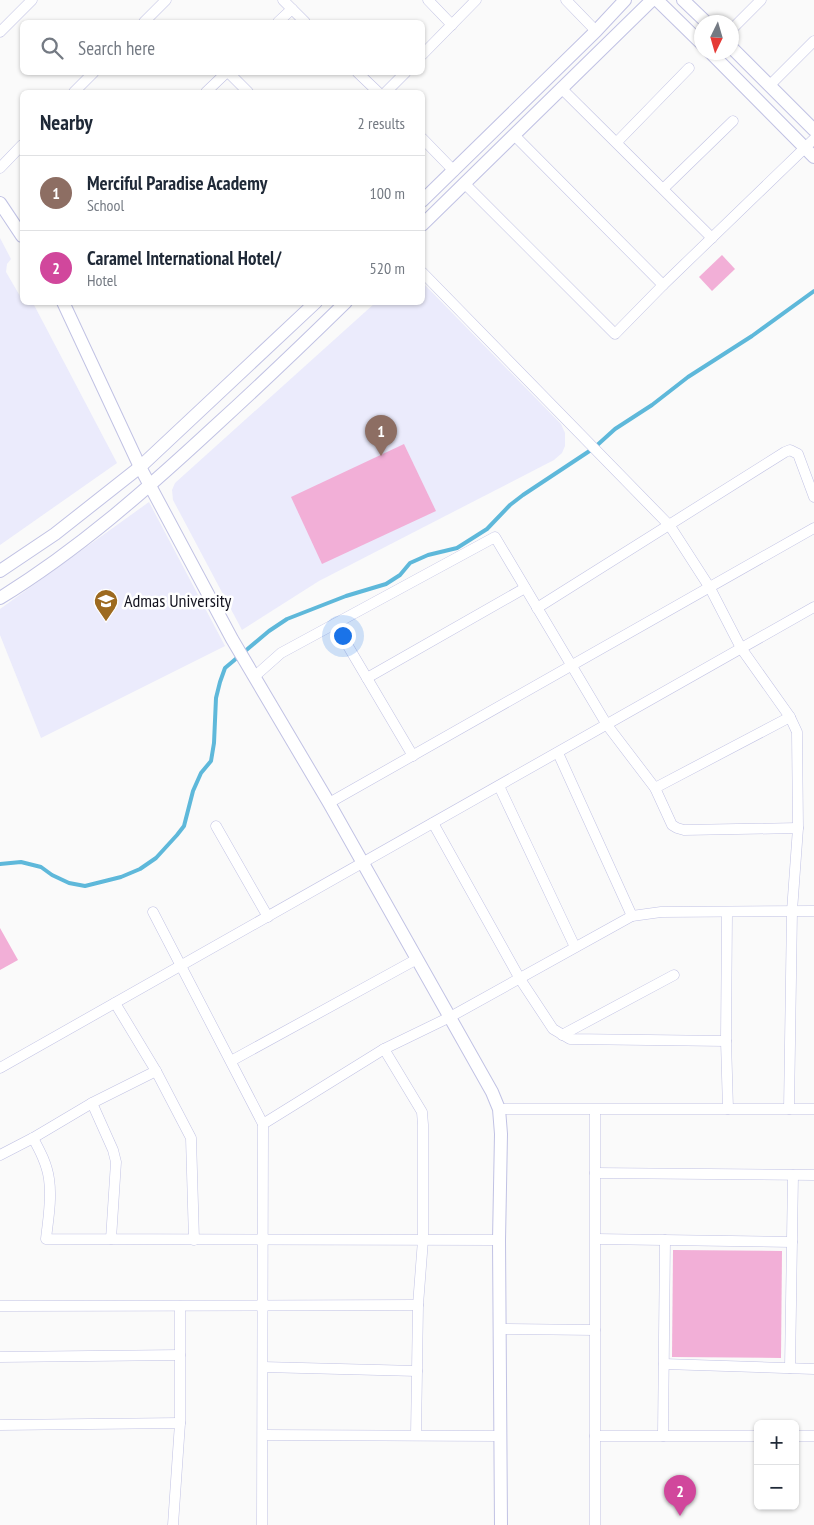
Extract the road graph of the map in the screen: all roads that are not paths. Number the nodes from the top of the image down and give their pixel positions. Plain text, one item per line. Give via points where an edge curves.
1 (32, 0) edge
2 (283, 0) edge
3 (428, 0) edge
4 (476, 0) edge
5 (566, 0) edge
6 (625, 0) edge
7 (652, 0) edge
8 (657, 0) edge
9 (683, 0) edge
10 (762, 0) edge
11 (163, 1) edge
12 (292, 9) junction
13 (699, 15) edge
14 (146, 20) edge
15 (280, 20) edge
16 (303, 20) edge
17 (739, 22) edge
18 (452, 25) junction
19 (596, 31) junction
20 (0, 32) edge
21 (694, 36) edge
22 (814, 41) edge
23 (425, 52) edge
24 (739, 55) edge
25 (718, 60) edge
26 (689, 68) dead end
27 (91, 75) edge
28 (225, 75) edge
29 (231, 75) edge
30 (360, 75) edge
31 (403, 75) edge
32 (769, 86) junction
33 (561, 88) junction
34 (76, 90) edge
35 (208, 90) edge
36 (246, 90) edge
37 (376, 90) edge
38 (388, 90) edge
39 (734, 120) dead end
40 (814, 130) edge
41 (514, 135) junction
42 (425, 141) edge
43 (617, 142) junction
44 (20, 147) edge
45 (811, 148) edge
46 (0, 168) edge
47 (454, 171) junction
48 (464, 183) junction
49 (664, 188) junction
50 (425, 198) edge
51 (0, 203) edge
52 (425, 222) edge
53 (20, 233) edge
54 (712, 238) junction
55 (425, 275) edge
56 (663, 285) junction
57 (64, 305) edge
58 (313, 305) edge
59 (343, 305) edge
60 (285, 332) junction
61 (300, 348) junction
62 (140, 467) junction
63 (150, 486) junction
64 (814, 497) edge
65 (670, 526) junction
66 (814, 528) edge
67 (0, 571) edge
68 (525, 588) junction
69 (710, 588) junction
70 (0, 598) edge
71 (537, 608) junction
72 (813, 610) edge
73 (335, 624) junction
74 (741, 648) junction
75 (572, 666) junction
76 (252, 674) junction
77 (367, 678) junction
78 (790, 717) junction
79 (607, 725) junction
80 (558, 753) junction
81 (413, 756) junction
82 (499, 786) junction
83 (655, 788) junction
84 (329, 803) junction
85 (433, 824) junction
86 (216, 826) dead end
87 (798, 828) junction
88 (363, 863) junction
89 (792, 911) junction
90 (814, 911) edge
91 (153, 912) dead end
92 (727, 912) junction
93 (632, 916) junction
94 (268, 917) junction
95 (575, 947) junction
96 (417, 959) junction
97 (181, 966) junction
98 (674, 975) dead end
99 (520, 979) junction
100 (115, 1003) junction
101 (450, 1017) junction
102 (562, 1034) junction
103 (726, 1041) junction
104 (384, 1049) junction
105 (231, 1061) junction
106 (0, 1068) edge
107 (156, 1071) junction
108 (92, 1103) junction
109 (498, 1109) junction
110 (728, 1109) junction
111 (789, 1109) junction
112 (814, 1109) edge
113 (595, 1110) junction
114 (264, 1124) junction
115 (33, 1138) junction
116 (0, 1155) edge
117 (595, 1173) junction
118 (793, 1175) junction
119 (814, 1175) edge
120 (111, 1239) junction
121 (596, 1239) junction
122 (194, 1240) junction
123 (263, 1240) junction
124 (423, 1240) junction
125 (499, 1240) junction
126 (665, 1240) junction
127 (792, 1242) junction
128 (263, 1305) junction
129 (418, 1305) junction
130 (0, 1306) edge
131 (180, 1306) junction
132 (500, 1329) junction
133 (595, 1330) junction
134 (180, 1355) junction
135 (0, 1358) edge
136 (664, 1364) junction
137 (263, 1367) junction
138 (790, 1368) junction
139 (814, 1369) edge
140 (417, 1371) junction
141 (180, 1423) junction
142 (0, 1425) edge
143 (263, 1435) junction
144 (416, 1435) junction
145 (499, 1436) junction
146 (595, 1436) junction
147 (663, 1436) junction
148 (754, 1436) edge
149 (799, 1436) edge
150 (814, 1436) edge
151 (172, 1525) edge
152 (262, 1525) edge
153 (500, 1525) edge
154 (596, 1525) edge

1 - 20 street
2 - 12 street
3 - 18 street
4 - 18 street
5 - 19 street
6 - 19 street
7 - 33 street
8 - 21 street
9 - 13 street
10 - 17 street
11 - 14 street
12 - 15 street
12 - 16 street
18 - 23 street
19 - 47 street
22 - 32 street
24 - 32 street
25 - 45 street
26 - 43 street
27 - 34 street
28 - 35 street
29 - 36 street
30 - 37 street
31 - 38 street
32 - 40 street
33 - 41 street
33 - 43 street
39 - 49 street
41 - 48 street
41 - 56 street
42 - 47 street
43 - 49 street
44 - 46 street
45 - 54 street
47 - 50 street
48 - 52 street
48 - 56 street via 615,334
49 - 54 street
51 - 53 street
54 - 56 street
55 - 65 street
57 - 62 street
58 - 60 street
59 - 61 street
60 - 61 street
60 - 62 street
61 - 63 street
62 - 63 street
62 - 67 street via 56,534
63 - 70 street via 68,553
63 - 76 street
64 - 65 street via 798,454 790,450
65 - 69 street
65 - 71 street
66 - 69 street
68 - 71 street
68 - 73 street via 494,537
68 - 77 street
69 - 74 street
69 - 75 street
71 - 75 street
72 - 74 street
73 - 76 street via 281,653
73 - 77 street
74 - 78 street
74 - 79 street
75 - 79 street
75 - 81 street
76 - 84 street
77 - 81 street
78 - 83 street
78 - 87 street via 797,732
79 - 80 street
79 - 83 street
80 - 82 street
80 - 93 street
81 - 84 street
82 - 85 street
82 - 95 street
83 - 87 street via 672,824 684,830
84 - 88 street
85 - 88 street
85 - 99 street
86 - 94 street
87 - 89 street
88 - 94 street
88 - 96 street
89 - 90 street
89 - 92 street
89 - 111 street
91 - 97 street
92 - 93 street via 661,912
92 - 103 street
93 - 95 street
94 - 97 street
95 - 99 street
96 - 101 street
96 - 105 street
97 - 100 street
97 - 105 street
98 - 102 street
99 - 101 street
99 - 102 street via 553,1029
100 - 106 street
100 - 107 street
101 - 104 street
101 - 109 street via 492,1092
102 - 103 street via 570,1039
103 - 110 street
104 - 114 street
104 - 124 street via 422,1112
105 - 114 street
107 - 108 street
107 - 122 street via 191,1138
108 - 115 street
108 - 120 street via 116,1162
109 - 113 street
109 - 125 street via 502,1134
110 - 111 street
110 - 113 street
111 - 112 street
113 - 117 street
114 - 123 street
115 - 116 street
115 - 120 street via 49,1179 46,1239
117 - 118 street
117 - 121 street
118 - 119 street
118 - 127 street
120 - 122 street
121 - 126 street
121 - 133 street
122 - 123 street
123 - 124 street
123 - 128 street
124 - 125 street
124 - 129 street
125 - 132 street
126 - 127 street
126 - 136 street
127 - 138 street
128 - 129 street
128 - 131 street
128 - 137 street
129 - 140 street
130 - 131 street
131 - 134 street
132 - 133 street
132 - 145 street
133 - 146 street
134 - 135 street
134 - 141 street
136 - 138 street
136 - 147 street
137 - 140 street
137 - 143 street
138 - 139 street
140 - 144 street
141 - 142 street
141 - 151 street
143 - 144 street
143 - 152 street
144 - 145 street
145 - 153 street
146 - 147 street
146 - 154 street
147 - 148 street
149 - 150 street

